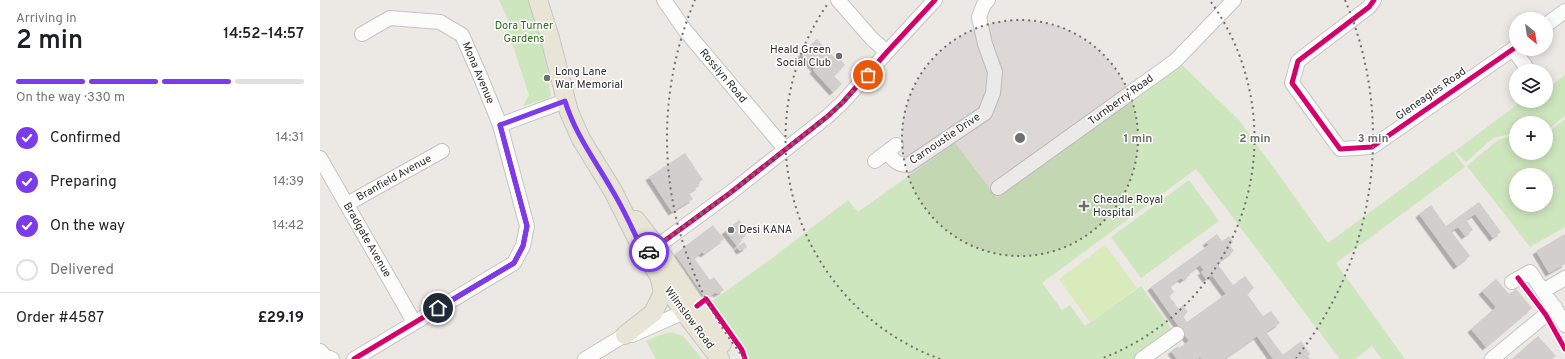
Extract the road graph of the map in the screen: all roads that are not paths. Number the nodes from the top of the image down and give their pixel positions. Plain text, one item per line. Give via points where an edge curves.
1 (538, 0) edge
2 (664, 0) edge
3 (838, 0) edge
4 (935, 0) edge
5 (988, 0) edge
6 (1234, 0) edge
7 (1374, 0) edge
8 (1565, 11) edge
9 (1553, 20) edge
10 (362, 34) dead end
11 (887, 52) junction
12 (1509, 52) edge
13 (565, 101) junction
14 (500, 125) junction
15 (785, 149) junction
16 (442, 151) dead end
17 (320, 158) edge
18 (875, 161) dead end
19 (998, 188) dead end
20 (347, 204) junction
21 (651, 251) junction
22 (1565, 278) edge
23 (660, 279) junction
24 (1512, 282) dead end
25 (1543, 291) junction
26 (686, 303) junction
27 (1561, 313) edge
28 (414, 322) junction
29 (1177, 334) dead end
30 (618, 339) junction
31 (320, 351) edge
32 (332, 359) edge
33 (354, 359) edge
34 (585, 359) edge
35 (720, 359) edge
36 (731, 359) edge
37 (1142, 359) edge
38 (1492, 359) edge

1 - 13 main road, Wilmslow Road
2 - 15 street, Rosslyn Road via 684,29
3 - 11 street via 872,39
4 - 11 street
5 - 18 street, Carnoustie Drive via 979,18 984,44 995,72 993,93 985,113 908,165 900,165 893,160 892,149
6 - 19 street, Turnberry Road via 1175,61
7 - 12 street, Gleneagles Road via 1298,61 1292,83 1340,149 1372,147
8 - 9 street
10 - 14 street, Mona Avenue via 390,18 440,22 462,35
11 - 15 street via 843,102
13 - 14 street
13 - 21 main road, Wilmslow Road via 580,139
14 - 28 street, Mona Avenue via 527,226 523,246 514,263
15 - 21 street
16 - 20 street, Branfield Avenue
17 - 20 street, Bradgate Avenue
20 - 28 street, Bradgate Avenue
21 - 23 main road, Wilmslow Road
21 - 26 main road, Wilmslow Road
22 - 25 street
23 - 26 main road, Wilmslow Road
23 - 30 main road via 663,293 654,313
24 - 25 street via 1530,272
25 - 27 street
26 - 30 street
26 - 35 main road, Wilmslow Road
26 - 36 main road, Wilmslow Road
27 - 38 street
28 - 33 street, Mona Avenue
29 - 37 street
30 - 34 street
31 - 32 street

